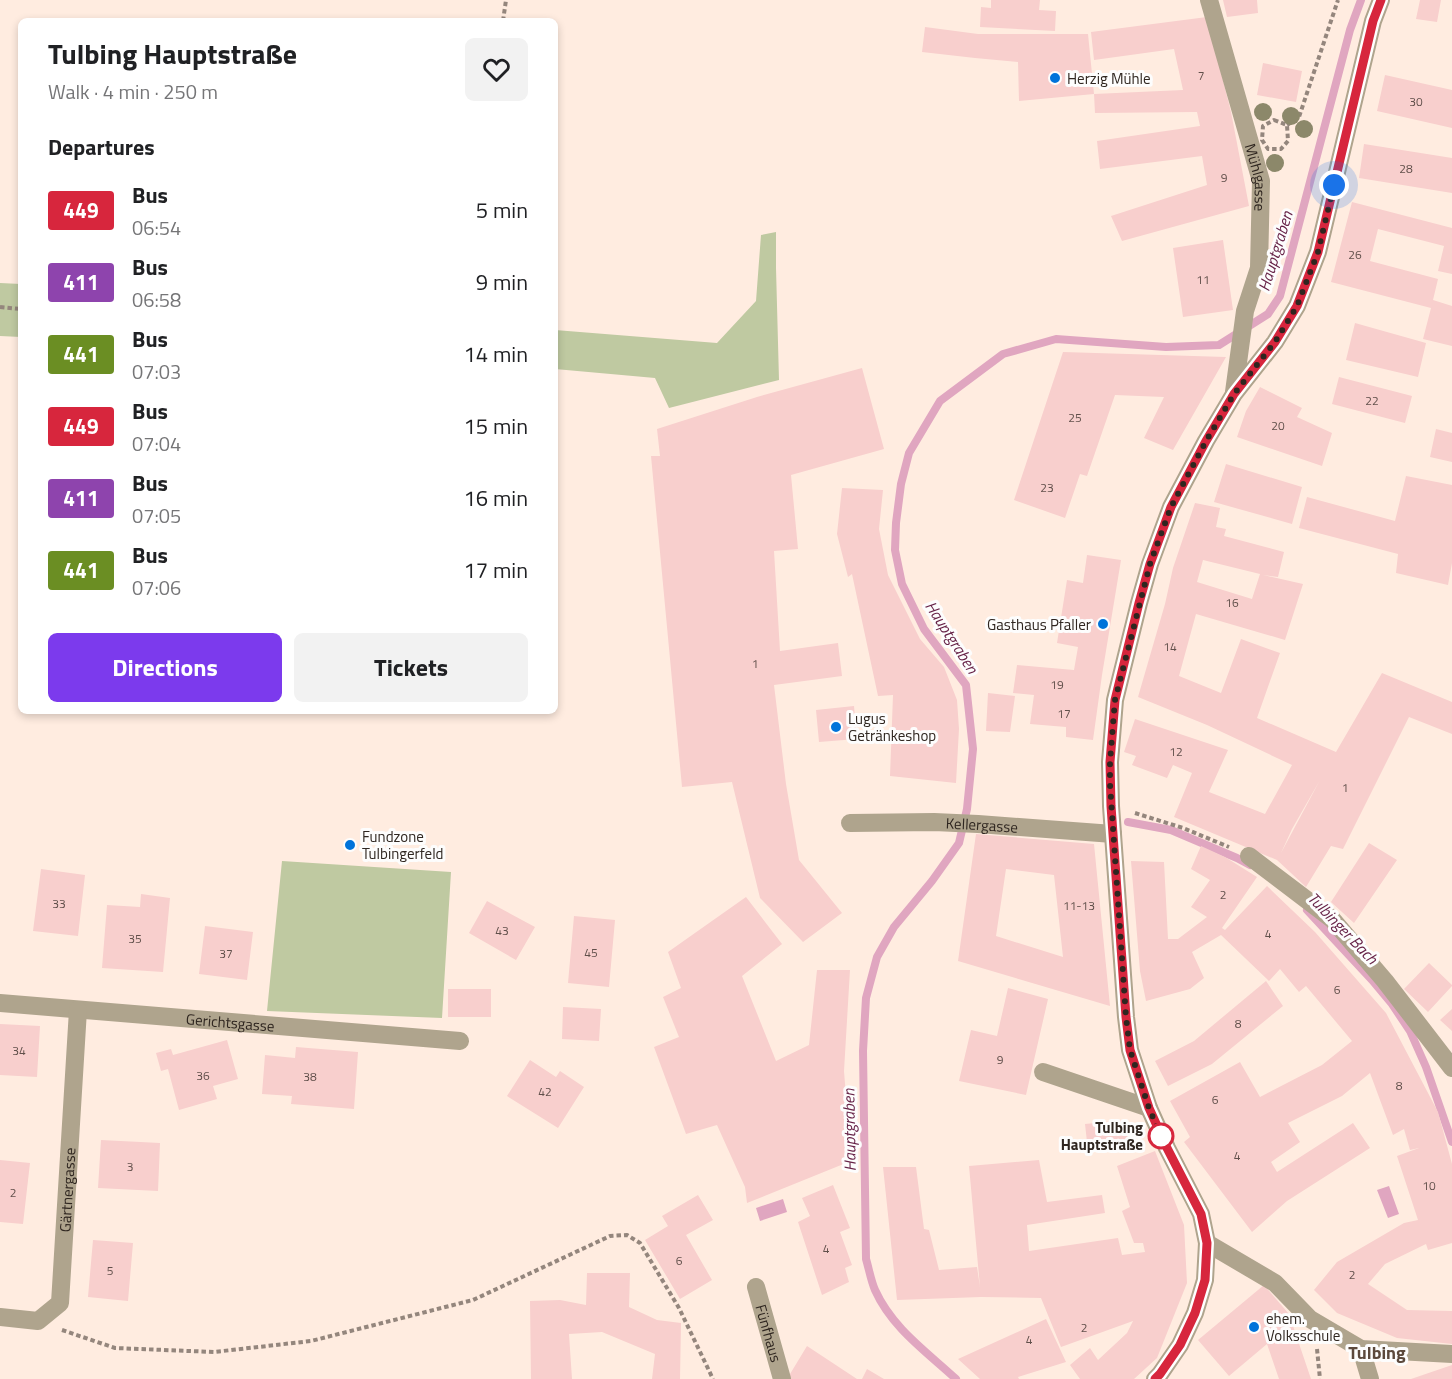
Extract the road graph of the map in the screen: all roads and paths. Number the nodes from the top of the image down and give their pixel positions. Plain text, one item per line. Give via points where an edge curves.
1 (506, 0) edge
2 (1209, 0) edge
3 (1338, 0) edge
4 (1381, 0) edge
5 (503, 18) edge
6 (1262, 140) dead end
7 (1281, 216) dead end
8 (1294, 219) dead end
9 (0, 308) edge
10 (18, 309) edge
11 (1234, 394) junction
12 (1111, 806) junction
13 (850, 823) dead end
14 (1113, 834) junction
15 (1249, 856) joint
16 (0, 1003) edge
17 (78, 1010) junction
18 (460, 1041) dead end
19 (1452, 1068) edge
20 (1043, 1072) dead end
21 (1149, 1108) junction
22 (1207, 1243) junction
23 (756, 1287) dead end
24 (0, 1317) edge
25 (38, 1321) junction
26 (1317, 1346) dead end
27 (1361, 1350) junction
28 (1452, 1354) edge
29 (1158, 1377) edge
30 (713, 1379) edge
31 (782, 1379) edge
32 (1320, 1379) edge
33 (1370, 1379) edge

1 - 5 path
2 - 11 street, Mühlgasse via 1261,181 1259,268 1245,311
3 - 6 path via 1299,117 1287,125 1288,141 1281,149 1268,149
4 - 11 street via 1318,252 1297,306 1275,342
7 - 8 path
9 - 10 path
11 - 12 street via 1171,507 1150,564 1115,700
12 - 14 street
12 - 15 path via 1183,828
13 - 14 street, Kellergasse via 934,822
14 - 21 street via 1130,1050
15 - 19 street via 1332,919
16 - 17 street, Gerichtsgasse
17 - 18 street, Gerichtsgasse
17 - 25 street, Gärtnergasse via 60,1303
20 - 21 street
21 - 22 street via 1201,1214
22 - 27 street via 1275,1283 1310,1319
22 - 29 street via 1205,1280 1195,1313 1180,1345
23 - 31 street, Fünfhaus
24 - 25 street
25 - 30 path via 115,1348 214,1352 311,1341 473,1300 610,1236 627,1235 640,1243 679,1308
26 - 32 path
27 - 28 street
27 - 33 street

